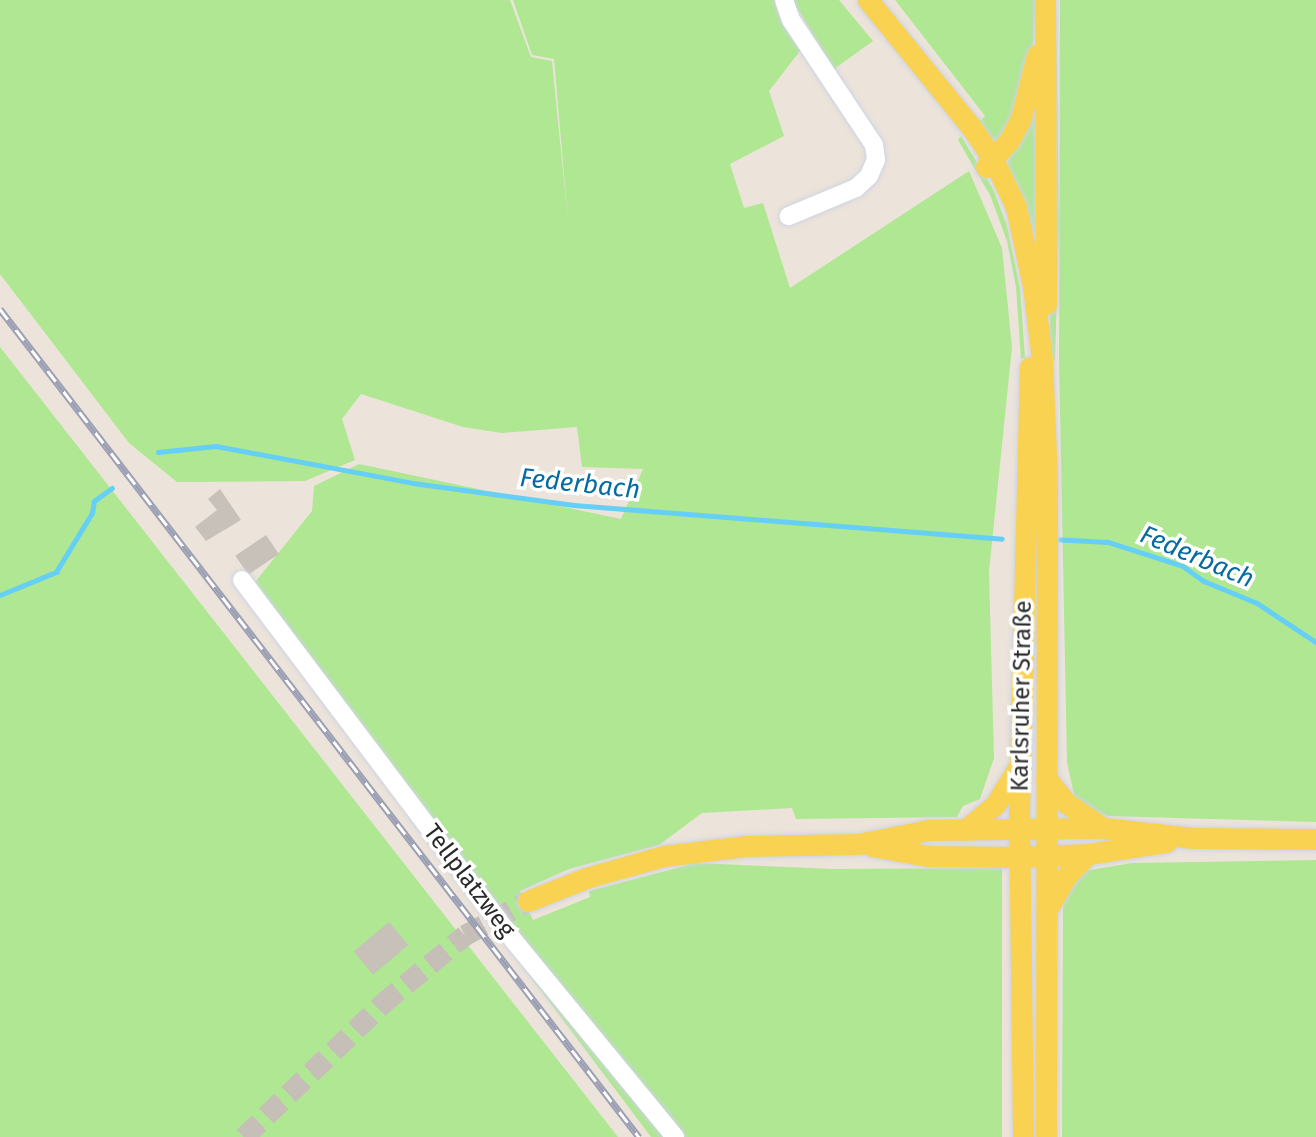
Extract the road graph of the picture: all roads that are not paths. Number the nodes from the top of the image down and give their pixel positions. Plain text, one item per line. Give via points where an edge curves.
1 (783, 0) edge
2 (868, 0) edge
3 (1045, 6) edge
4 (990, 164) junction
5 (789, 216) dead end
6 (1042, 359) junction
7 (242, 580) dead end
8 (1019, 766) junction
9 (1046, 778) junction
10 (1103, 828) junction
11 (1046, 829) junction
12 (965, 830) junction
13 (1019, 830) junction
14 (1192, 838) junction
15 (1316, 839) edge
16 (858, 844) junction
17 (1088, 854) junction
18 (1047, 856) junction
19 (1019, 857) junction
20 (527, 901) tunnel mouth
21 (1046, 913) junction
22 (675, 1137) edge
23 (1023, 1137) edge
24 (1046, 1137) edge

1 - 5 lane via 791,20 874,145 876,160 869,176 856,188
2 - 4 main road via 947,99
3 - 4 main road via 1026,105
3 - 6 main road via 1048,97
4 - 6 main road via 1021,225
4 - 8 main road, Karlsruher Straße via 1019,256 1030,358
6 - 9 main road via 1047,516
7 - 22 lane, Tellplatzweg via 514,941
8 - 12 main road via 995,806
8 - 13 main road, Karlsruher Straße
9 - 10 main road via 1066,803
9 - 11 main road
10 - 11 main road
10 - 14 main road
11 - 13 main road
11 - 18 main road
12 - 13 main road
12 - 16 main road via 929,830
13 - 19 main road, Karlsruher Straße
14 - 15 main road
14 - 17 main road
16 - 19 main road via 928,856
16 - 20 main road via 745,846 664,856
17 - 18 main road
17 - 21 main road via 1067,875
18 - 19 main road
18 - 21 main road
19 - 23 main road, Karlsruher Straße
21 - 24 main road

